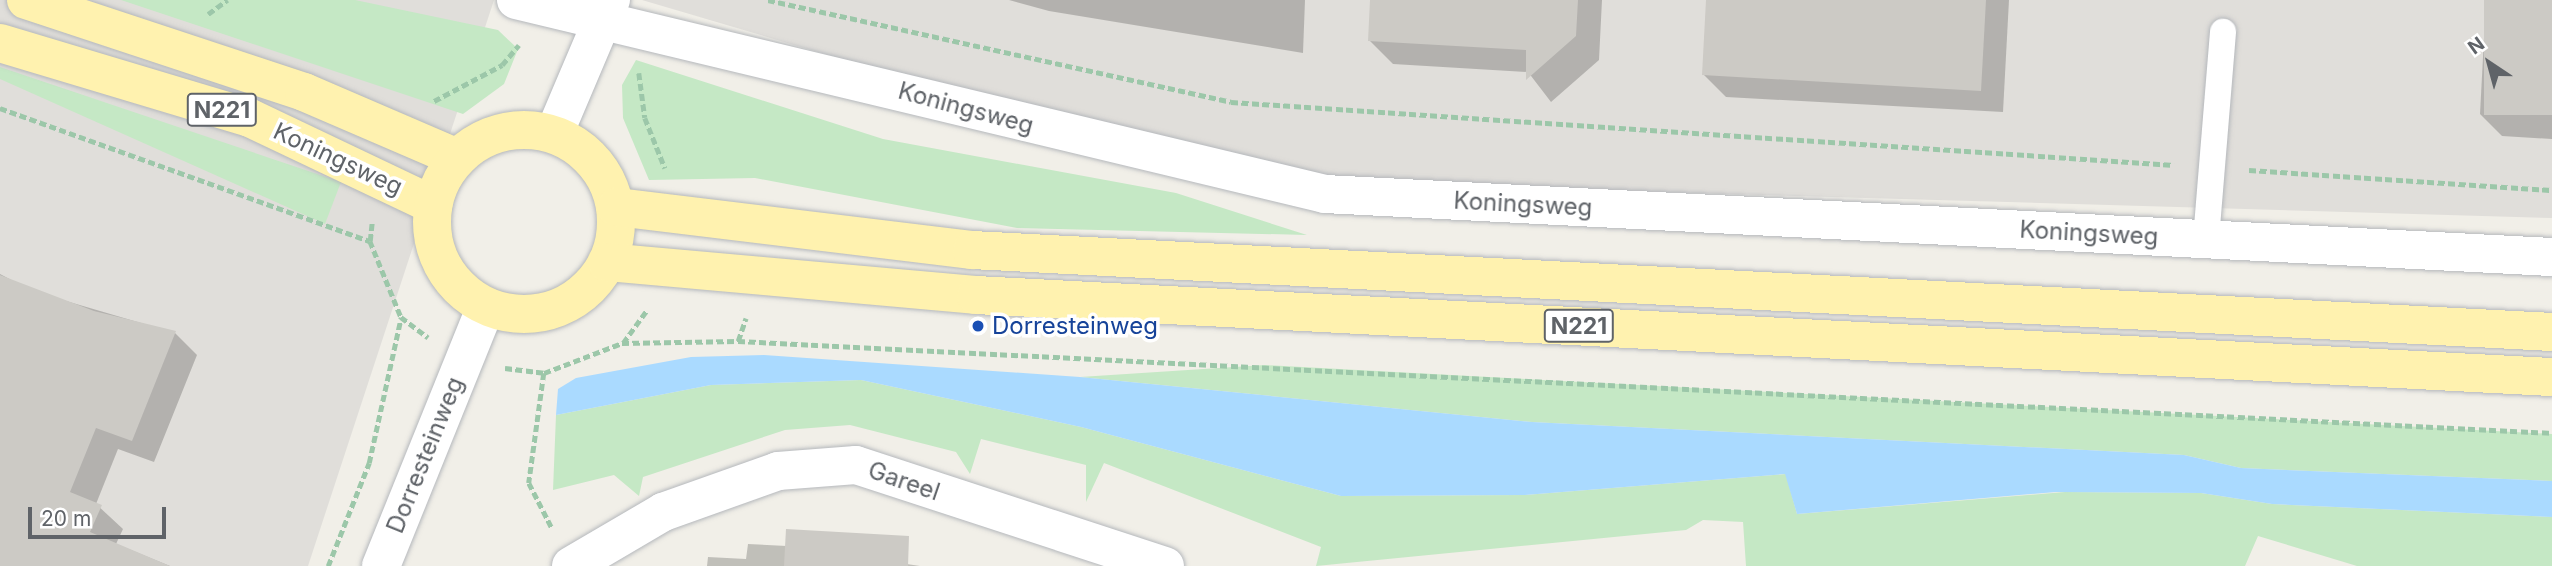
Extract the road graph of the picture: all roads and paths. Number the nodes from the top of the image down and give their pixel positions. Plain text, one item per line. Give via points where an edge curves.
1 (26, 0) edge
2 (227, 0) edge
3 (516, 0) edge
4 (768, 0) edge
5 (606, 10) edge
6 (204, 17) dead end
7 (2223, 32) dead end
8 (0, 43) edge
9 (554, 134) junction
10 (457, 158) junction
11 (2212, 168) junction
12 (2552, 190) edge
13 (433, 205) junction
14 (615, 207) junction
15 (2206, 239) junction
16 (2552, 257) edge
17 (607, 262) junction
18 (485, 306) junction
19 (401, 317) dead end
20 (2552, 332) edge
21 (544, 373) dead end
22 (2552, 377) edge
23 (328, 566) edge
24 (381, 566) edge
25 (571, 566) edge
26 (1165, 566) edge

1 - 10 main road, Koningsweg / N221 via 304,92
2 - 6 path
3 - 5 street, Koningsweg
4 - 11 path via 1231,102
5 - 9 street
5 - 15 street, Koningsweg via 1325,194
7 - 11 lane
8 - 13 main road, Koningsweg / N221 via 250,118
9 - 10 main road via 502,132
9 - 14 main road via 595,162
10 - 13 main road
11 - 12 path
11 - 15 lane
13 - 18 main road via 432,235 442,264 460,288
14 - 17 main road
14 - 20 main road, N221 via 972,250
15 - 16 street, Koningsweg
17 - 18 main road via 583,291 541,313
17 - 22 main road, N221 via 976,295
18 - 24 street, Dorresteinweg
19 - 23 path via 369,463
21 - 25 path via 529,483
25 - 26 street, Gareel via 663,512 778,471 856,465

